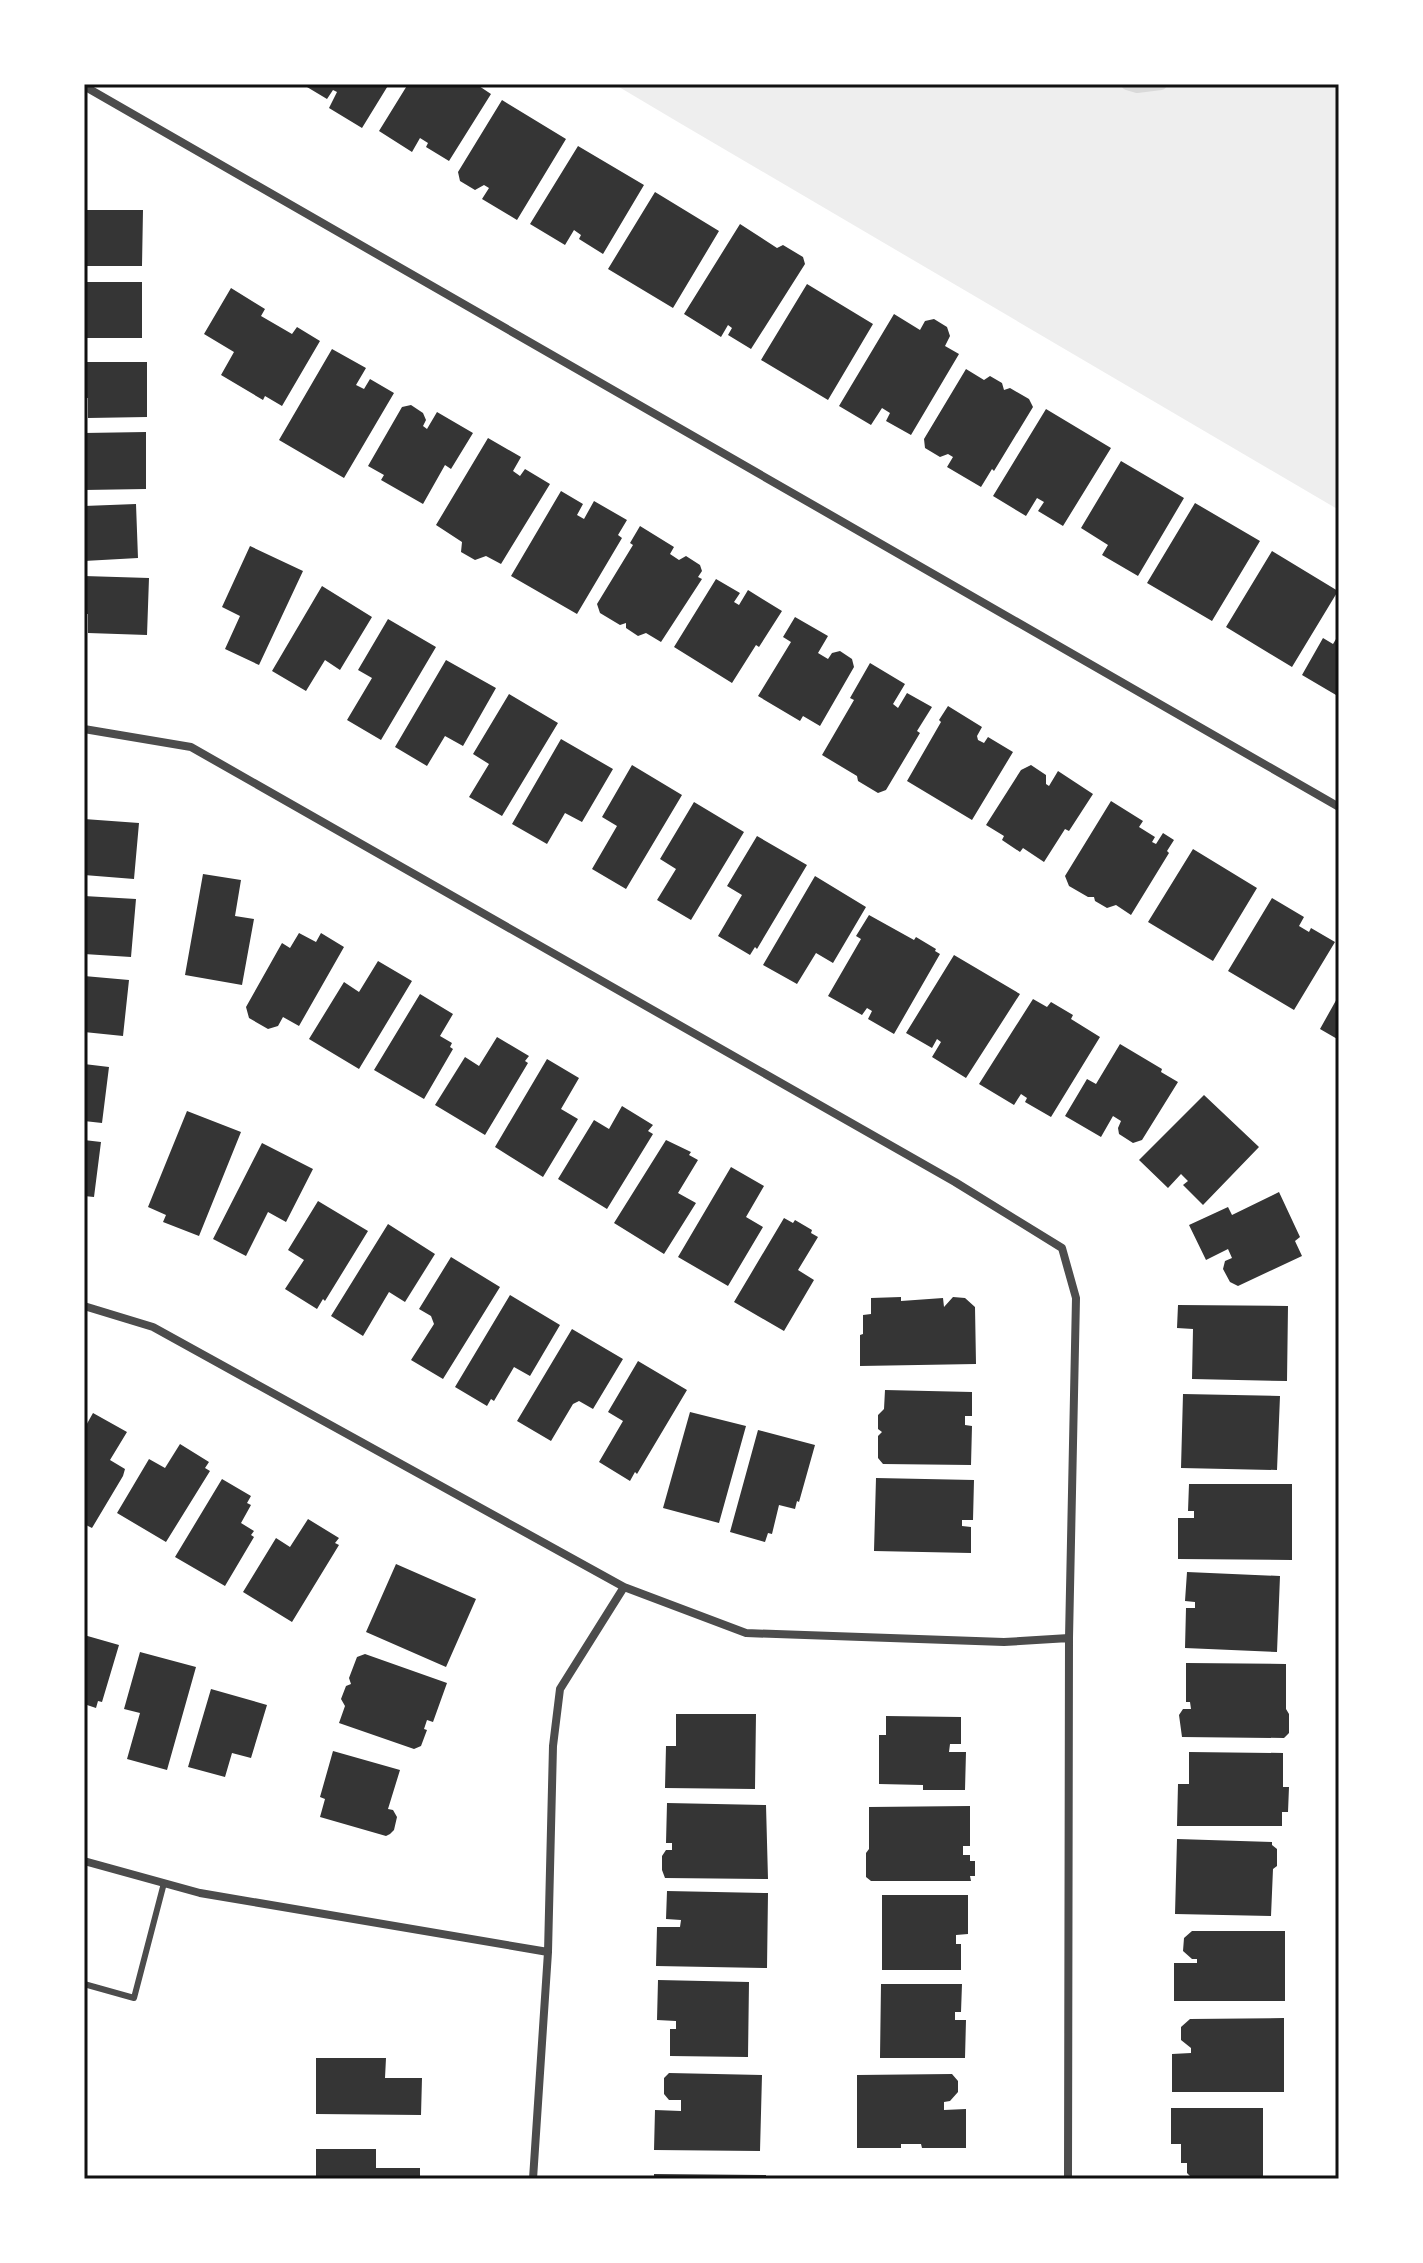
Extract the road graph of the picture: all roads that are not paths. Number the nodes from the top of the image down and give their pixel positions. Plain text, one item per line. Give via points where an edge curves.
1 (84, 86) edge
2 (84, 729) edge
3 (1339, 807) edge
4 (84, 1306) edge
5 (624, 1587) junction
6 (1069, 1638) junction
7 (84, 1861) edge
8 (164, 1883) junction
9 (548, 1952) junction
10 (84, 1984) edge
11 (533, 2179) edge
12 (1068, 2179) edge

1 - 3 street
2 - 6 street via 191,747 1062,1248 1076,1298
4 - 5 street via 153,1327
5 - 6 street via 746,1633 1004,1642
5 - 9 street via 560,1689 553,1746
6 - 12 street
7 - 8 street
8 - 9 street
8 - 10 lane via 134,1998
9 - 11 street

